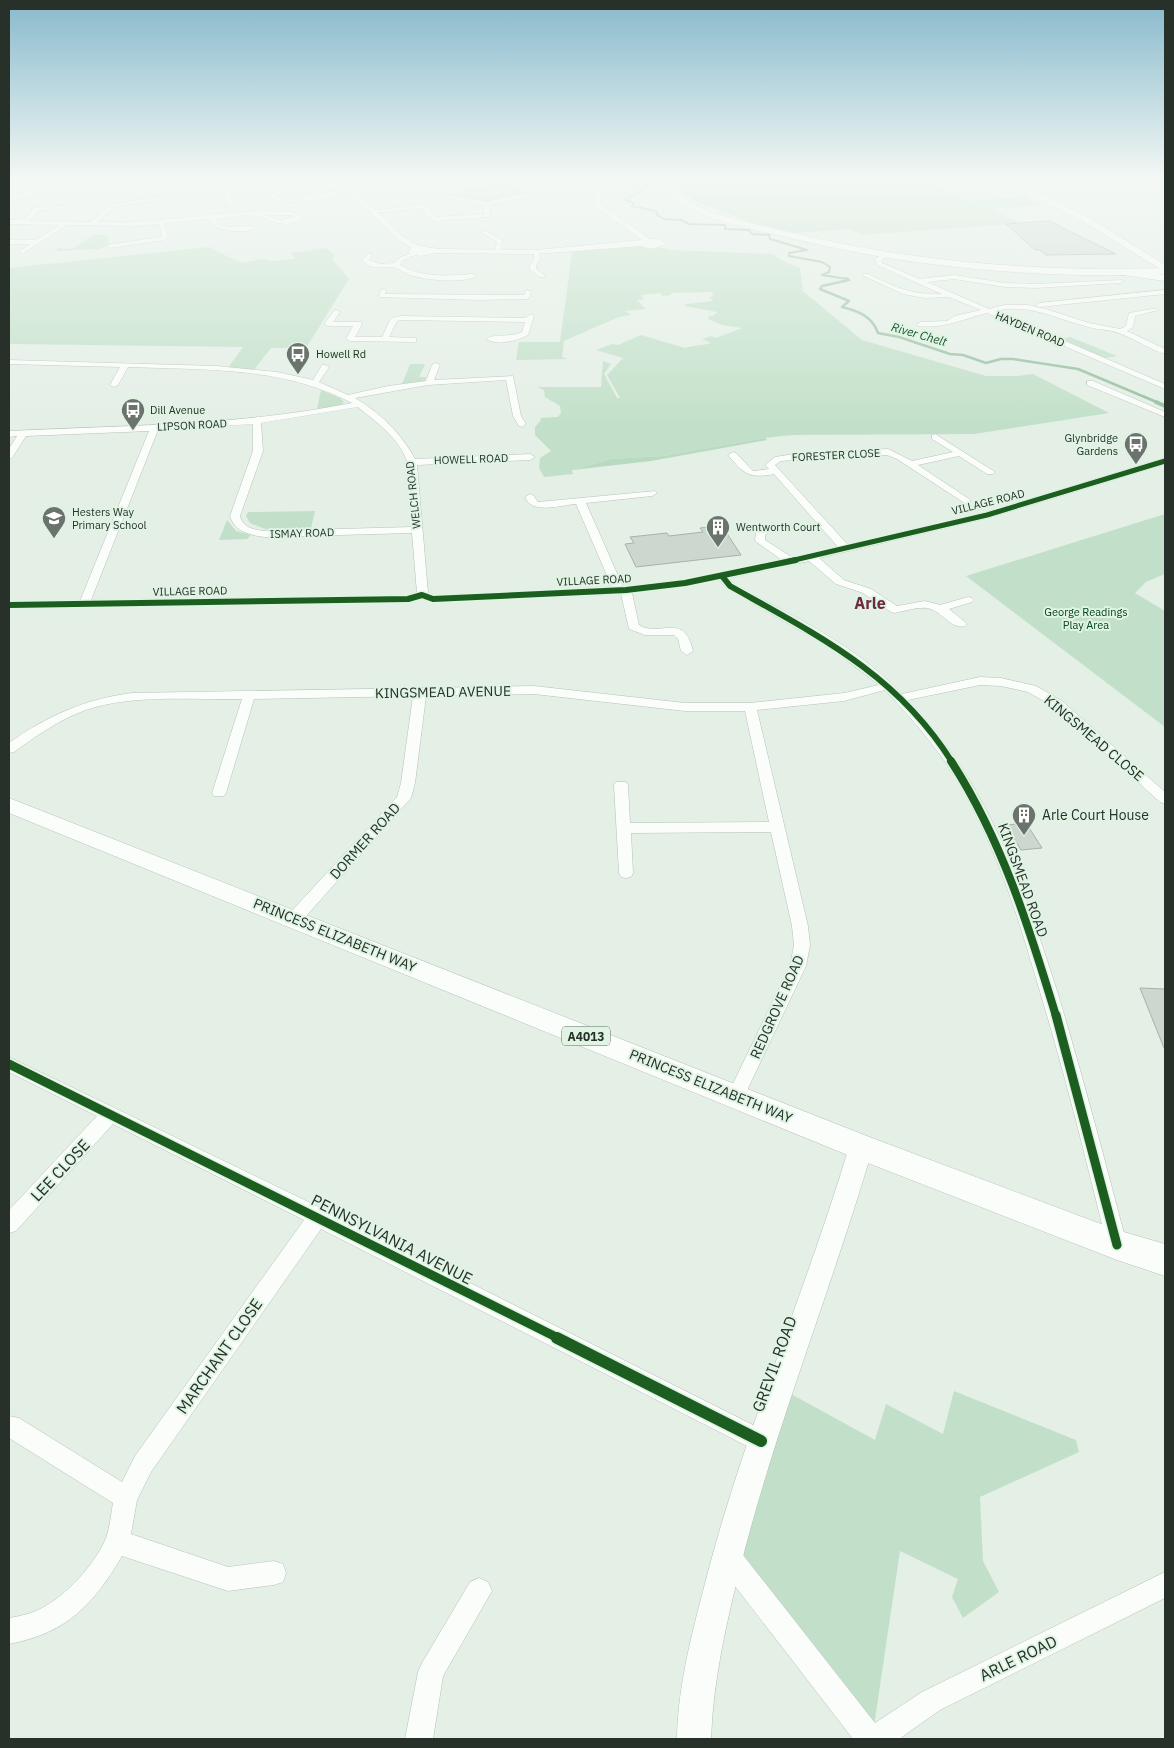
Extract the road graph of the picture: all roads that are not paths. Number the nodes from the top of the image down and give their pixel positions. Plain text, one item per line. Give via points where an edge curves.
1 (366, 262) edge
2 (399, 262) edge
3 (536, 262) edge
4 (878, 262) edge
5 (941, 262) edge
6 (1146, 262) edge
7 (1152, 262) edge
8 (396, 265) junction
9 (1165, 270) edge
10 (866, 275) dead end
11 (473, 276) dead end
12 (542, 276) dead end
13 (1120, 277) junction
14 (1165, 278) edge
15 (919, 281) junction
16 (992, 283) junction
17 (383, 291) dead end
18 (1000, 292) dead end
19 (1164, 292) edge
20 (950, 294) junction
21 (530, 295) dead end
22 (454, 298) junction
23 (1028, 307) junction
24 (1156, 309) dead end
25 (988, 311) junction
26 (336, 312) dead end
27 (921, 324) dead end
28 (1121, 331) junction
29 (490, 339) dead end
30 (384, 340) junction
31 (414, 340) dead end
32 (1165, 352) edge
33 (9, 362) edge
34 (125, 365) junction
35 (436, 365) dead end
36 (325, 367) dead end
37 (315, 383) junction
38 (429, 383) junction
39 (1090, 383) dead end
40 (114, 385) dead end
41 (1165, 387) edge
42 (349, 397) junction
43 (360, 404) junction
44 (1165, 415) edge
45 (257, 420) junction
46 (522, 424) dead end
47 (154, 427) junction
48 (23, 433) junction
49 (9, 434) edge
50 (936, 437) dead end
51 (961, 453) junction
52 (733, 455) dead end
53 (9, 456) edge
54 (530, 457) dead end
55 (1165, 461) edge
56 (411, 462) junction
57 (910, 464) junction
58 (776, 471) junction
59 (990, 472) dead end
60 (652, 493) dead end
61 (530, 497) dead end
62 (580, 500) junction
63 (966, 501) dead end
64 (772, 526) dead end
65 (417, 530) junction
66 (846, 549) junction
67 (811, 558) junction
68 (792, 562) junction
69 (722, 576) junction
70 (622, 590) junction
71 (422, 595) junction
72 (968, 600) dead end
73 (84, 604) junction
74 (9, 605) edge
75 (940, 608) junction
76 (961, 624) dead end
77 (687, 651) dead end
78 (888, 686) junction
79 (420, 692) junction
80 (249, 695) junction
81 (900, 698) junction
82 (750, 707) junction
83 (9, 749) edge
84 (621, 785) dead end
85 (219, 793) dead end
86 (1165, 799) edge
87 (9, 805) edge
88 (778, 827) junction
89 (624, 828) junction
90 (626, 873) dead end
91 (294, 919) junction
92 (9, 1064) edge
93 (736, 1096) junction
94 (110, 1115) junction
95 (862, 1147) junction
96 (318, 1217) junction
97 (9, 1224) edge
98 (1117, 1245) junction
99 (1165, 1260) edge
100 (11, 1426) dead end
101 (761, 1442) junction
102 (126, 1498) junction
103 (117, 1542) junction
104 (727, 1554) junction
105 (274, 1573) dead end
106 (1165, 1585) edge
107 (479, 1591) dead end
108 (9, 1631) edge
109 (419, 1739) edge
110 (694, 1739) edge
111 (870, 1739) edge
112 (876, 1739) edge

1 - 8 street via 380,270
2 - 8 street
3 - 12 street via 533,270
4 - 15 street, HAYDEN ROAD
5 - 13 main road
6 - 13 highway via 1144,266
7 - 9 highway
8 - 22 street via 420,275
9 - 13 main road
10 - 20 street via 907,294 929,297
11 - 22 street
13 - 14 highway
13 - 16 street via 1093,284 1035,286
15 - 16 street via 954,277
15 - 20 street, HAYDEN ROAD
16 - 18 street via 993,288
17 - 22 street via 381,296
19 - 23 street
20 - 25 street, HAYDEN ROAD
21 - 22 street
22 - 29 street via 529,318 525,333 511,342
22 - 30 street via 396,319
23 - 25 street
23 - 28 street
24 - 28 street via 1134,313 1129,327
25 - 27 street via 948,323
25 - 41 street, HAYDEN ROAD
26 - 30 street via 328,324 358,324 350,339
28 - 32 street
30 - 31 street
33 - 34 street, WELCH ROAD
34 - 37 street, WELCH ROAD via 236,369
34 - 40 street
35 - 38 street
36 - 37 street
37 - 42 street, WELCH ROAD
38 - 42 street
38 - 46 street via 510,378 517,416
39 - 44 street
42 - 43 street, WELCH ROAD
43 - 45 street, LIPSON ROAD
43 - 56 street, WELCH ROAD via 388,428 402,444
45 - 47 street, LIPSON ROAD
45 - 65 street, ISMAY ROAD via 258,450 235,516 241,527 265,534
47 - 48 street, LIPSON ROAD
47 - 73 street
48 - 49 street, LIPSON ROAD
48 - 53 street
50 - 51 street
51 - 57 street
51 - 59 street
52 - 58 street, FORESTER CLOSE via 750,472
54 - 56 street, HOWELL ROAD
55 - 66 street, VILLAGE ROAD via 1020,506
56 - 65 street, WELCH ROAD
57 - 58 street, FORESTER CLOSE via 897,455 883,452 783,458 770,465
57 - 63 street, FORESTER CLOSE
58 - 66 street, FORESTER CLOSE
60 - 62 street
61 - 62 street via 536,505
62 - 70 street
64 - 68 street via 760,534 760,541
65 - 71 street, WELCH ROAD via 423,573
66 - 67 street, VILLAGE ROAD
67 - 68 street, VILLAGE ROAD
67 - 75 street via 840,582 867,591 895,610 925,604
68 - 69 street, VILLAGE ROAD
69 - 70 street, VILLAGE ROAD
69 - 78 street, KINGSMEAD ROAD via 730,586 852,656
70 - 71 street, VILLAGE ROAD via 433,599
70 - 77 street via 632,614 632,627 646,633 674,631 683,637
71 - 73 street, VILLAGE ROAD via 408,599
72 - 75 street
73 - 74 street, VILLAGE ROAD
75 - 76 street
78 - 81 street, KINGSMEAD ROAD
78 - 82 street, KINGSMEAD AVENUE via 844,696
79 - 80 street, KINGSMEAD AVENUE
79 - 82 street, KINGSMEAD AVENUE via 534,690 684,707
79 - 91 street, DORMER ROAD via 404,798
80 - 83 street, KINGSMEAD AVENUE via 132,696 104,700 62,714
80 - 85 street
81 - 86 street, KINGSMEAD CLOSE via 980,681 1032,689 1058,704
81 - 98 street, KINGSMEAD ROAD via 962,776 1004,856 1063,1037
82 - 88 street, REDGROVE ROAD
84 - 89 street
87 - 91 main road, PRINCESS ELIZABETH WAY / A4013
88 - 89 street
88 - 93 street, REDGROVE ROAD via 800,926 801,956
89 - 90 street
91 - 93 main road, PRINCESS ELIZABETH WAY / A4013
92 - 94 street, PENNSYLVANIA AVENUE
93 - 95 main road, PRINCESS ELIZABETH WAY / A4013
94 - 96 street, PENNSYLVANIA AVENUE
94 - 97 street, LEE CLOSE
95 - 98 main road, PRINCESS ELIZABETH WAY / A4013
95 - 101 street, GREVIL ROAD
96 - 101 street, PENNSYLVANIA AVENUE
96 - 102 street, MARCHANT CLOSE via 143,1464
98 - 99 main road, PRINCESS ELIZABETH WAY / A4013
100 - 102 street
101 - 104 street, GREVIL ROAD
102 - 103 street, MARCHANT CLOSE
103 - 105 street via 228,1579
103 - 108 street, MARCHANT CLOSE via 96,1577 67,1607 35,1625
104 - 110 street, GREVIL ROAD via 709,1631 694,1716
104 - 111 street
106 - 112 street, ARLE ROAD via 932,1701
107 - 109 street via 431,1672

